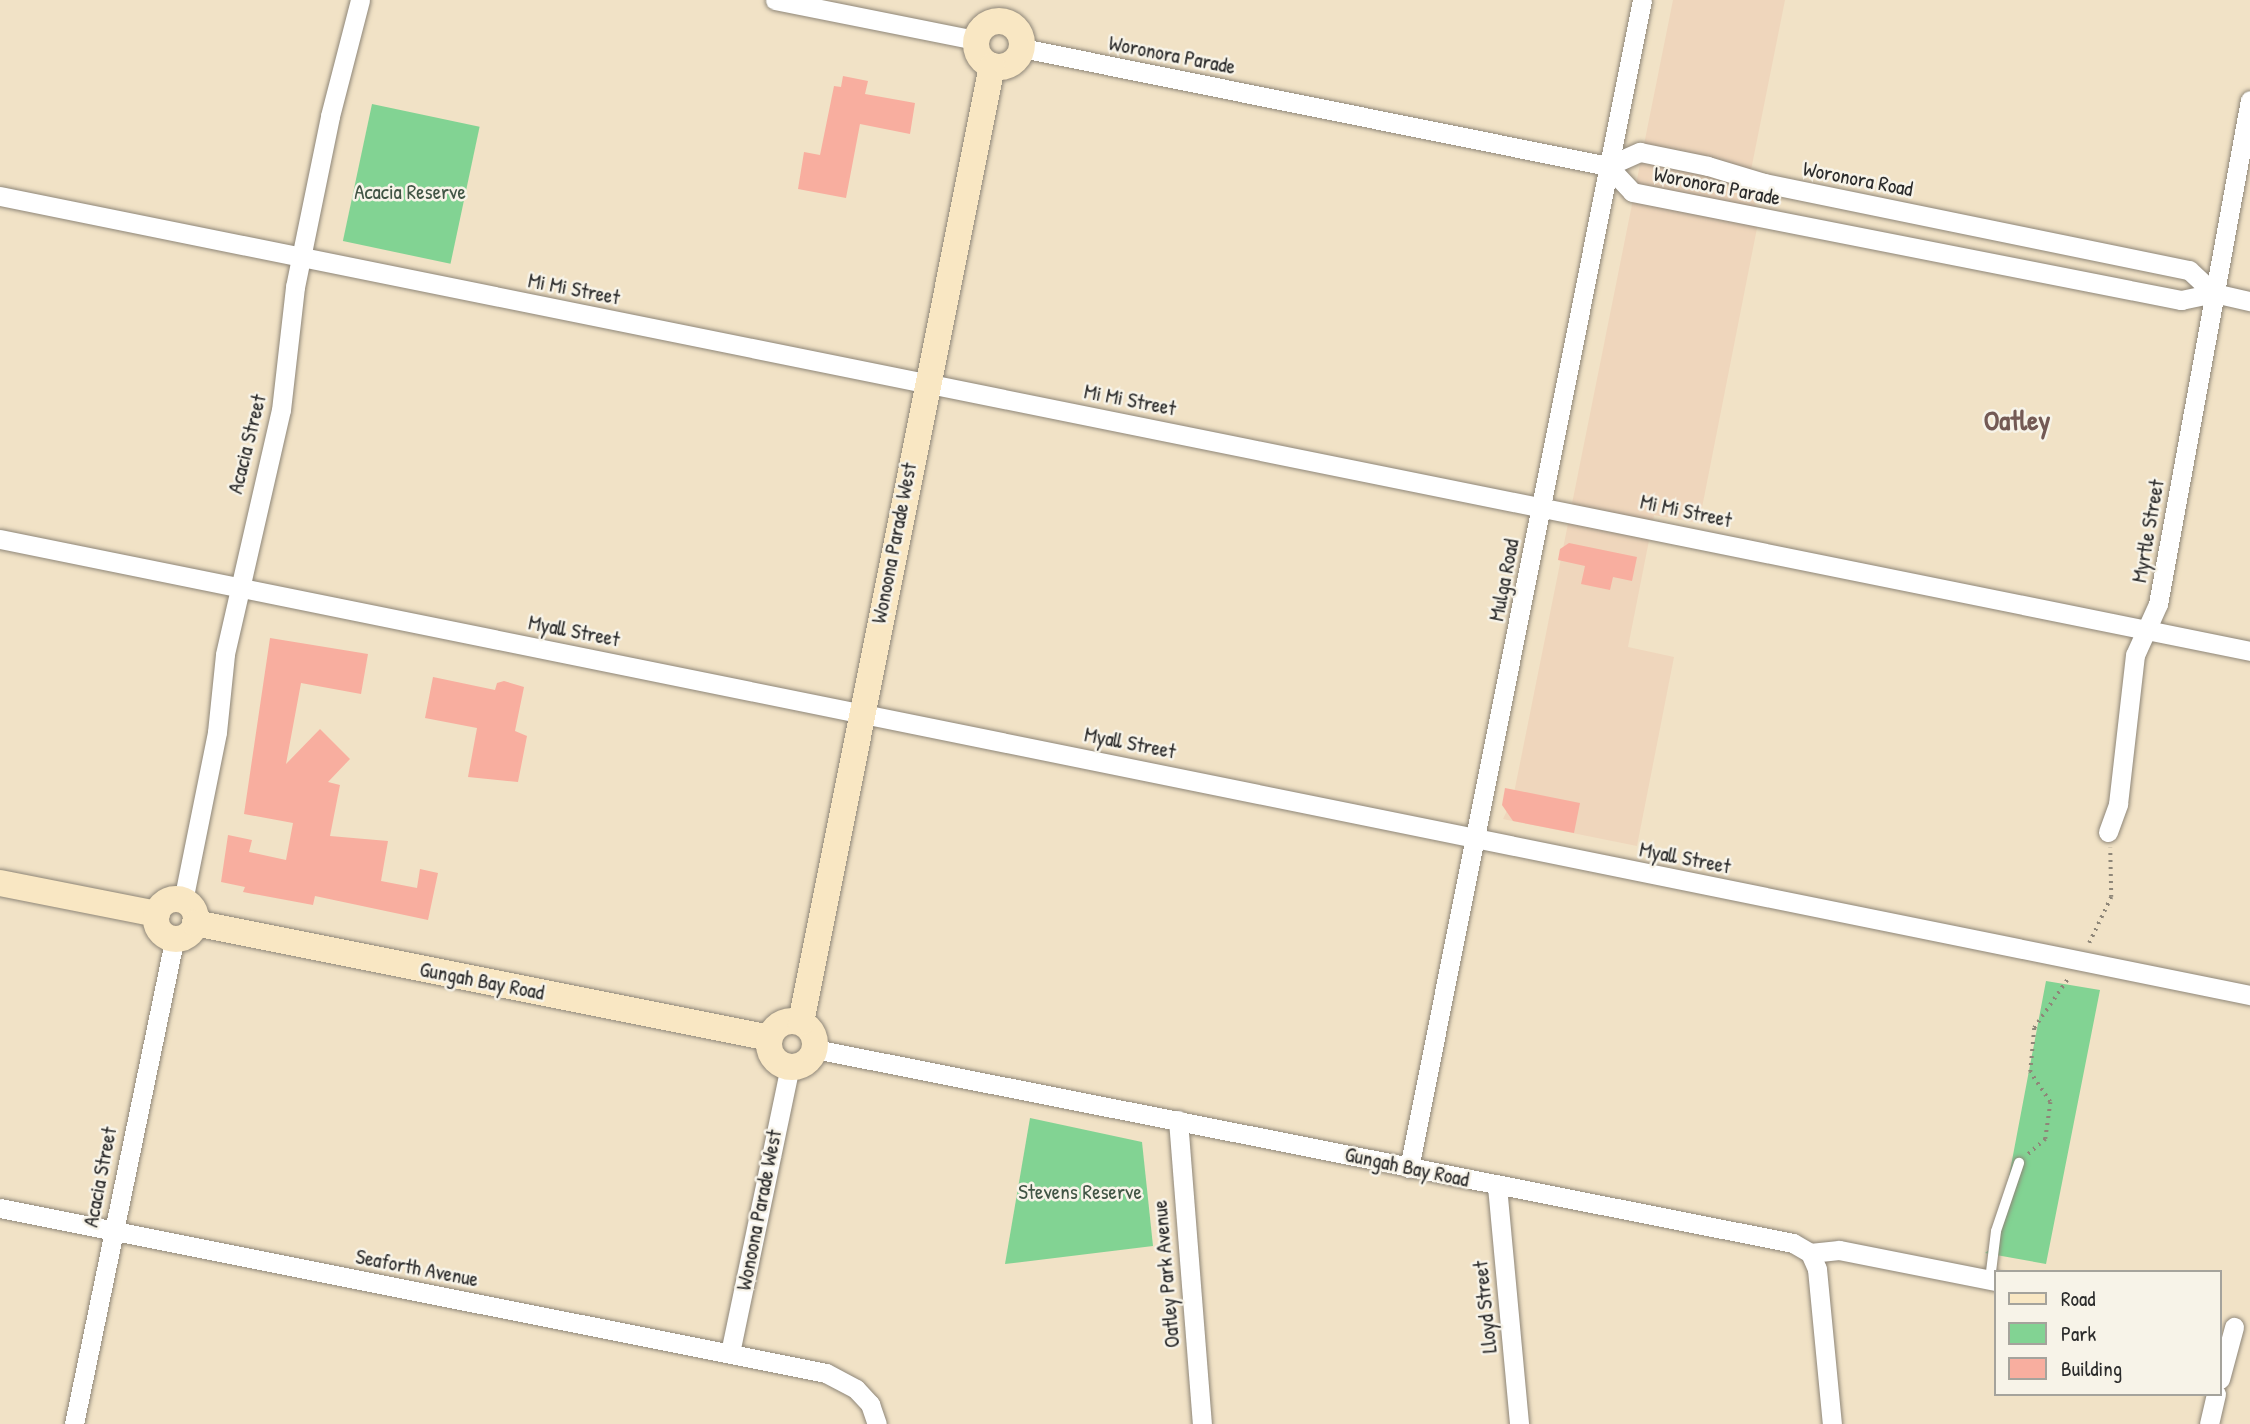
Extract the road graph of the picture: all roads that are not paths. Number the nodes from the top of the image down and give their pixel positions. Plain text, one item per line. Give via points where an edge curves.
1 (360, 0) edge
2 (775, 0) edge
3 (1642, 0) edge
4 (1005, 10) edge
5 (976, 40) junction
6 (1022, 48) junction
7 (992, 66) junction
8 (2250, 100) edge
9 (1608, 166) junction
10 (1764, 183) junction
11 (0, 195) edge
12 (1756, 217) junction
13 (1942, 220) junction
14 (2052, 242) junction
15 (1936, 252) junction
16 (302, 257) junction
17 (2046, 274) junction
18 (2214, 293) junction
19 (2250, 301) edge
20 (926, 383) junction
21 (1542, 505) junction
22 (0, 539) edge
23 (239, 586) junction
24 (2146, 630) junction
25 (2250, 651) edge
26 (861, 712) junction
27 (2108, 832) road end
28 (1475, 838) junction
29 (0, 883) edge
30 (189, 912) junction
31 (157, 914) junction
32 (174, 939) junction
33 (2250, 995) edge
34 (801, 1022) junction
35 (770, 1038) junction
36 (815, 1049) junction
37 (789, 1067) junction
38 (1178, 1120) junction
39 (2019, 1163) road end
40 (1409, 1168) junction
41 (1497, 1186) junction
42 (0, 1208) edge
43 (113, 1232) junction
44 (1810, 1253) junction
45 (1993, 1280) edge
46 (2235, 1326) edge
47 (730, 1353) junction
48 (2222, 1372) edge
49 (2215, 1396) edge
50 (74, 1424) edge
51 (877, 1424) edge
52 (1202, 1424) edge
53 (1519, 1424) edge
54 (1832, 1424) edge
55 (2208, 1424) edge

1 - 16 street, Acacia Street
2 - 5 street
3 - 9 street, Mulga Road
4 - 5 street via 983,27
4 - 6 street
5 - 7 street via 981,58
6 - 7 street via 1008,65
6 - 9 street, Woronora Parade
7 - 20 street, Wonoona Parade West
8 - 18 street, Myrtle Street
9 - 10 street, Woronora Road via 1640,152
9 - 12 street, Woronora Parade via 1632,192
9 - 21 street, Mulga Road
10 - 12 street
10 - 13 street, Woronora Road
11 - 16 street, Mi Mi Street
12 - 15 street, Woronora Parade
13 - 14 street, Woronora Road
13 - 15 street
14 - 17 street
14 - 18 street, Woronora Road via 2189,270
15 - 17 street, Woronora Parade
16 - 20 street, Mi Mi Street
16 - 23 street, Acacia Street via 287,333 281,410
17 - 18 street, Woronora Parade via 2181,300
18 - 19 street, Woronora Parade
18 - 24 street, Myrtle Street via 2158,604
20 - 21 street, Mi Mi Street
20 - 26 street, Wonoona Parade West
21 - 24 street, Mi Mi Street
21 - 28 street, Mulga Road
22 - 23 street, Myall Street
23 - 26 street, Myall Street
23 - 30 street, Acacia Street via 222,671
24 - 25 street, Mi Mi Street
24 - 27 street, Myrtle Street via 2135,655 2118,804
26 - 28 street, Myall Street
26 - 34 street, Wonoona Parade West
28 - 33 street, Myall Street
28 - 40 street, Mulga Road
29 - 31 street
30 - 31 street via 164,903
30 - 32 street via 188,935
30 - 35 street, Gungah Bay Road
31 - 32 street via 162,933
32 - 43 street, Acacia Street
34 - 35 street via 782,1023
34 - 36 street via 811,1030
35 - 37 street via 776,1060
36 - 37 street via 803,1065
36 - 38 street, Gungah Bay Road
37 - 47 street, Wonoona Parade West
38 - 40 street, Gungah Bay Road
38 - 52 street, Oatley Park Avenue
39 - 45 lane via 1996,1231
40 - 41 street, Gungah Bay Road
41 - 44 street, Gungah Bay Road via 1793,1243
41 - 53 street, Lloyd Street
42 - 43 street, Seaforth Avenue
43 - 47 street, Seaforth Avenue
43 - 50 street, Acacia Street
44 - 45 street, Gungah Bay Road via 1839,1250
44 - 54 street via 1817,1269
46 - 48 street
47 - 51 street, Seaforth Avenue via 826,1373 856,1388 870,1404
49 - 55 street

